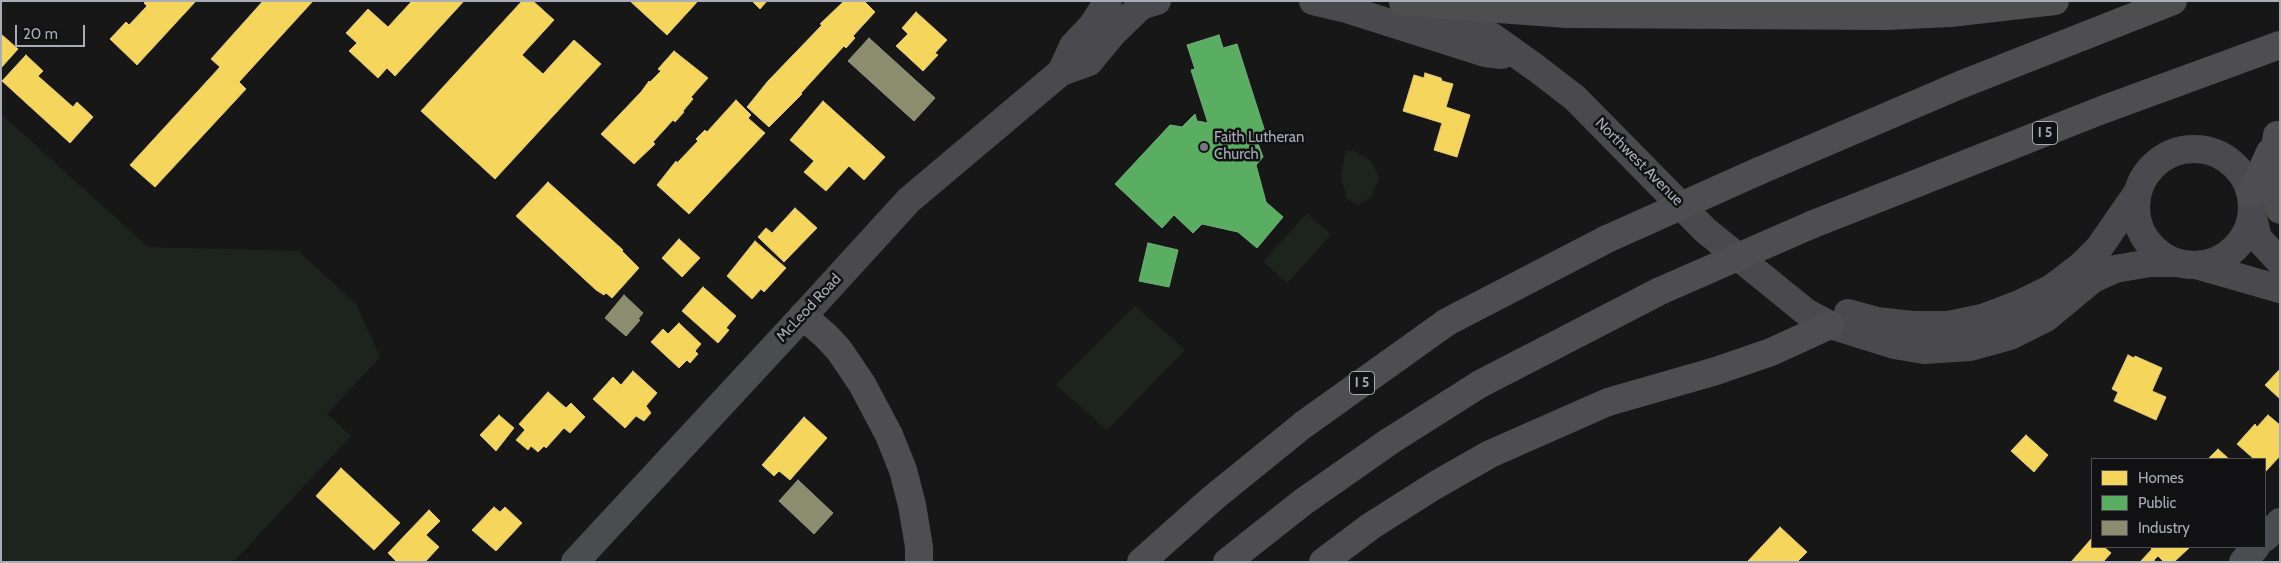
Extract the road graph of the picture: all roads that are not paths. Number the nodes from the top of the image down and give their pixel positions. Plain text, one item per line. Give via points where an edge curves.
1 (1108, 1) edge
2 (1157, 1) edge
3 (1313, 1) edge
4 (1402, 1) edge
5 (2055, 1) edge
6 (2173, 1) edge
7 (2280, 45) edge
8 (1518, 57) junction
9 (1060, 72) junction
10 (2278, 133) edge
11 (2138, 193) junction
12 (2252, 204) junction
13 (2280, 210) edge
14 (2280, 262) edge
15 (2187, 264) junction
16 (1755, 272) junction
17 (2280, 289) edge
18 (803, 316) junction
19 (1830, 325) junction
20 (2280, 522) edge
21 (2266, 537) edge
22 (2255, 548) edge
23 (575, 562) edge
24 (919, 562) edge
25 (1141, 562) edge
26 (1227, 562) edge
27 (1323, 562) edge
28 (2242, 562) edge

1 - 9 main road, McLeod Road via 1092,26 1073,46
2 - 9 main road, McLeod Road via 1141,6 1126,19 1089,62
3 - 8 main road, Northwest Avenue via 1484,53
4 - 5 highway via 1567,14 1886,16 1950,13
4 - 8 main road, Northwest Avenue via 1491,36
6 - 25 highway, I 5, bridge via 1960,85 1759,171 1607,239 1447,322 1303,425
7 - 26 highway, I 5, bridge via 2102,110 1811,225 1660,291 1480,384 1350,468
8 - 16 main road, Northwest Avenue via 1575,98 1705,230
9 - 18 main road, McLeod Road via 909,200
10 - 12 highway
10 - 13 highway via 2273,165
11 - 12 main road via 2146,174 2160,159 2179,150 2200,149 2220,154 2236,166 2248,184
11 - 15 main road via 2136,213 2142,232 2160,254
11 - 16 main road, Northwest Avenue via 2099,248 2081,266 2052,288 1982,318 1948,325 1877,321 1846,313
12 - 14 main road via 2258,238
12 - 15 main road via 2246,234 2233,250 2219,260
15 - 17 main road, Northwest Avenue
15 - 19 main road, Northwest Avenue via 2150,263 2115,269 2093,279 2046,318 2010,336 1970,347 1924,350 1894,345
16 - 19 main road, Northwest Avenue via 1806,312
18 - 23 street, McLeod Road
18 - 24 highway via 826,336 858,377 889,435 912,505
19 - 27 highway via 1716,372 1608,402 1490,454 1371,526
20 - 21 street
22 - 28 street

